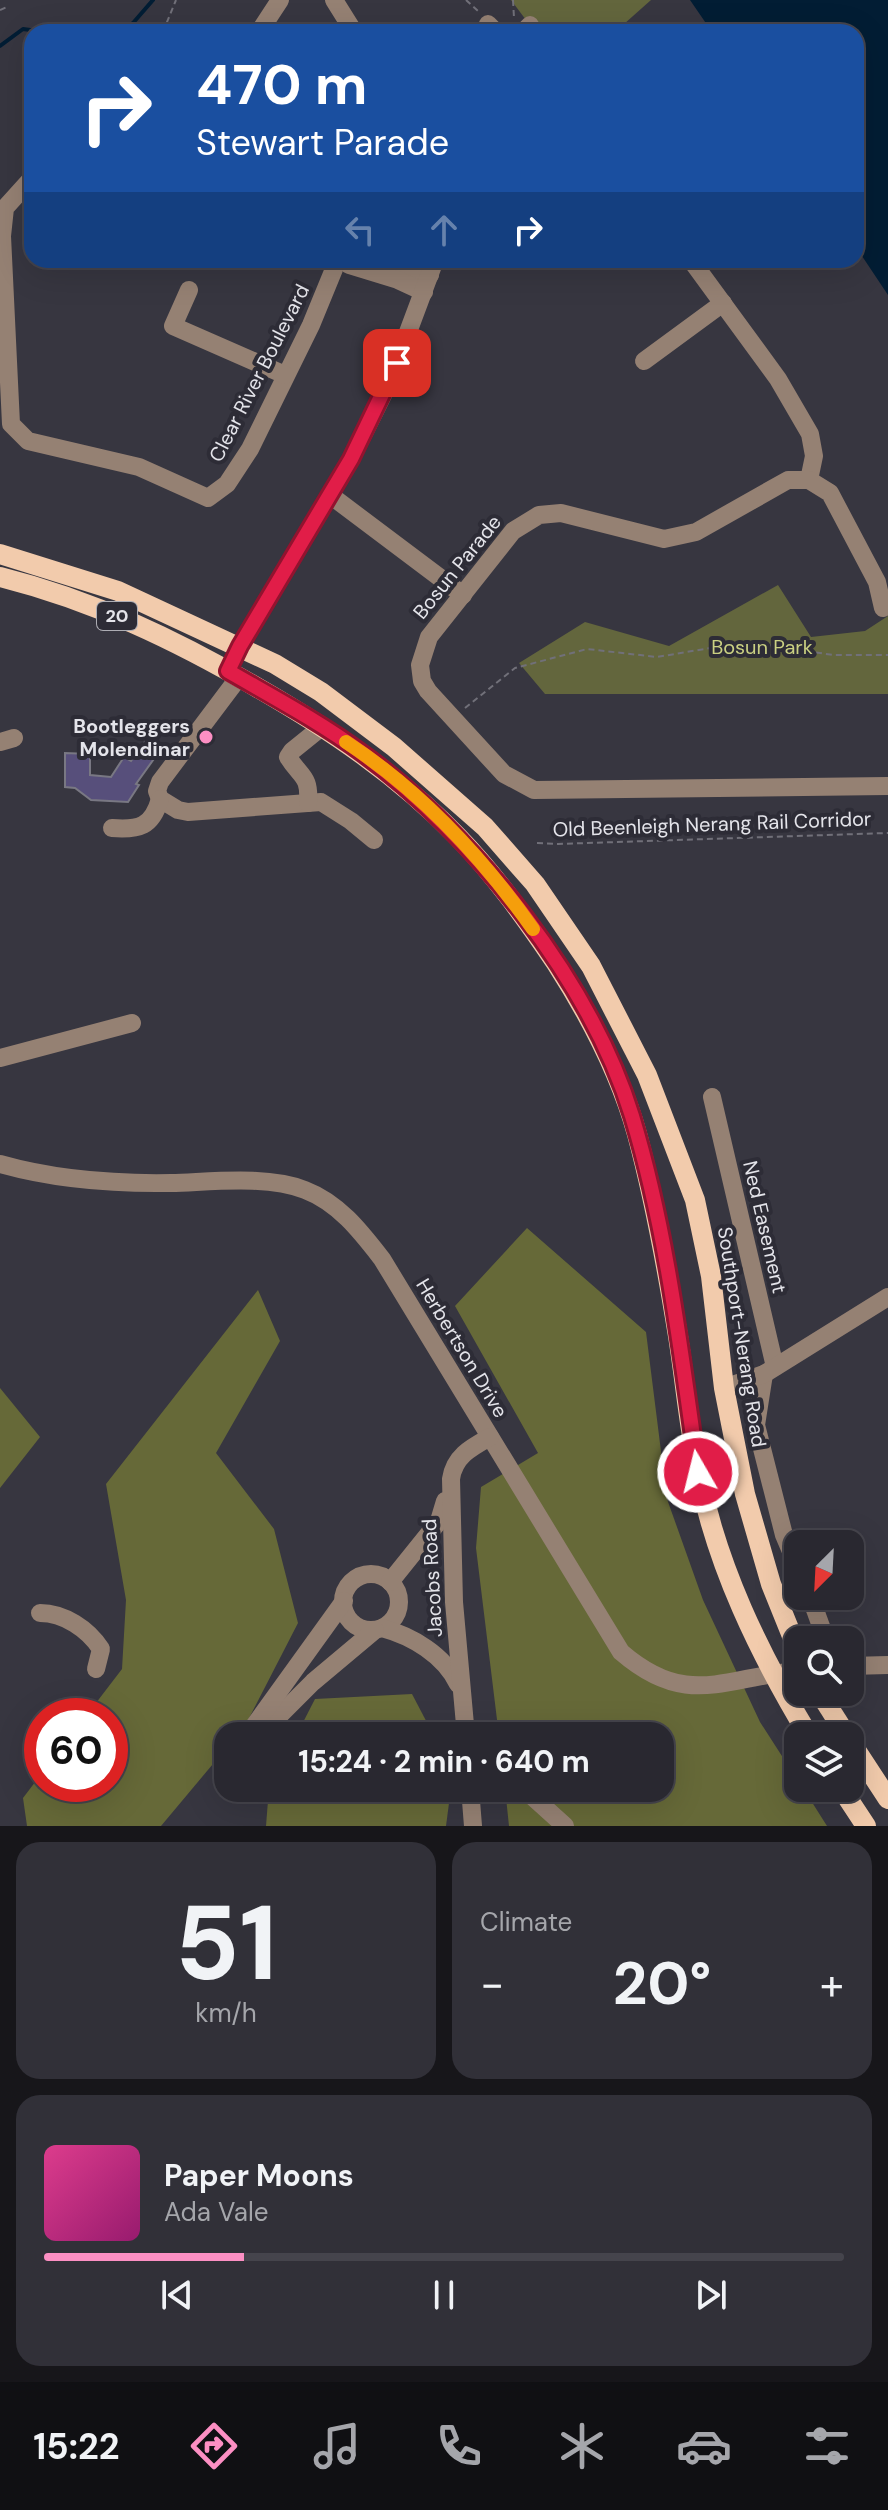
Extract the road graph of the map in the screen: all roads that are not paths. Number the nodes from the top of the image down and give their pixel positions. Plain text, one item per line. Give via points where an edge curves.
1 (280, 0) edge
2 (334, 0) edge
3 (264, 24) edge
4 (349, 24) edge
5 (24, 187) edge
6 (338, 268) edge
7 (357, 268) edge
8 (406, 268) edge
9 (697, 268) edge
10 (429, 276) edge
11 (189, 290) dead end
12 (723, 303) junction
13 (644, 361) dead end
14 (285, 375) junction
15 (809, 480) junction
16 (330, 495) junction
17 (0, 554) edge
18 (0, 577) edge
19 (463, 595) junction
20 (883, 608) dead end
21 (240, 646) junction
22 (234, 674) junction
23 (323, 726) junction
24 (888, 786) edge
25 (160, 799) junction
26 (308, 803) junction
27 (112, 828) dead end
28 (374, 840) dead end
29 (132, 1023) dead end
30 (0, 1058) edge
31 (712, 1097) dead end
32 (0, 1164) edge
33 (888, 1297) edge
34 (769, 1370) junction
35 (724, 1388) junction
36 (490, 1437) junction
37 (451, 1497) junction
38 (784, 1535) edge
39 (390, 1582) junction
40 (344, 1601) junction
41 (40, 1613) dead end
42 (788, 1626) edge
43 (378, 1629) junction
44 (888, 1665) edge
45 (864, 1666) edge
46 (96, 1669) dead end
47 (784, 1672) edge
48 (771, 1673) junction
49 (460, 1685) junction
50 (276, 1719) dead end
51 (257, 1722) edge
52 (464, 1722) edge
53 (801, 1722) edge
54 (864, 1762) edge
55 (888, 1799) edge
56 (471, 1802) edge
57 (538, 1802) edge
58 (850, 1802) edge
59 (473, 1826) edge
60 (565, 1826) edge
61 (866, 1826) edge

1 - 3 street
2 - 4 street
5 - 14 street, Clear River Boulevard via 5,208 2,236 11,424 28,441 139,467 208,498 227,484 250,449
6 - 14 street, Clear River Boulevard
7 - 10 street, Clear River Boulevard via 398,280
8 - 10 street
9 - 12 street
10 - 16 street via 389,383
11 - 14 street via 173,326
12 - 13 street
12 - 15 street via 810,434 814,456
15 - 19 street, Bosun Parade via 788,480 696,532 664,539 561,513 539,515 513,531
15 - 20 street via 830,493 877,582
16 - 19 street
16 - 21 street
17 - 21 main road, Southport-Nerang Road / 20 via 118,591
18 - 22 main road, 20 via 144,626
19 - 24 street, Bosun Parade via 429,637 420,665 422,681 504,774 534,790
21 - 22 street
21 - 35 main road, Southport-Nerang Road / 20 via 363,723 485,827 535,884 591,966 647,1075 695,1200 711,1276
22 - 23 main road, 20
22 - 25 street via 160,782
23 - 26 street via 288,757 305,776
23 - 48 main road, 20 via 393,777 460,839 531,926 600,1040 631,1114 658,1223 698,1472 715,1535 734,1593
25 - 26 street via 188,812
25 - 27 street via 156,813 143,826
26 - 28 street via 327,805
29 - 30 street
31 - 34 street, Ned Easement
32 - 36 street, Herbertson Drive via 65,1179 266,1183 305,1190 334,1206 382,1259
33 - 34 street
34 - 35 street
34 - 38 street via 756,1425
35 - 42 main road, Southport-Nerang Road / 20 via 745,1494
36 - 37 street, Jacobs Road via 455,1464
36 - 48 street, Herbertson Drive via 621,1652 671,1683 689,1686
37 - 39 street via 429,1535
37 - 49 street, Jacobs Road
39 - 40 street via 376,1575 360,1577 348,1587
39 - 43 street via 399,1607 392,1621
40 - 43 street via 353,1623
40 - 51 street
41 - 46 street via 76,1624 97,1642 101,1649
43 - 49 street via 420,1645 450,1669
43 - 50 street
44 - 45 street
47 - 48 street, Herbertson Drive
48 - 53 main road, 20
49 - 52 street, Jacobs Road
54 - 55 main road
56 - 59 street
57 - 60 street
58 - 61 main road

